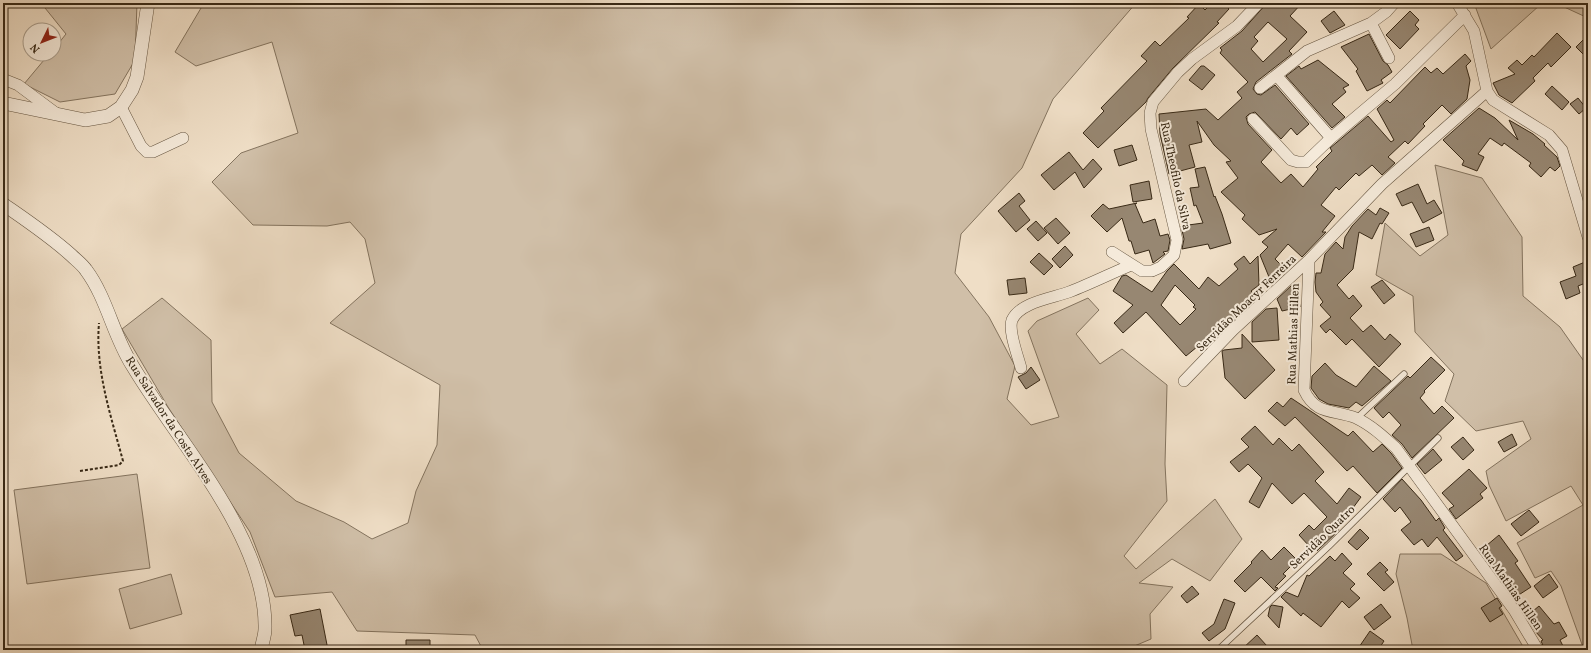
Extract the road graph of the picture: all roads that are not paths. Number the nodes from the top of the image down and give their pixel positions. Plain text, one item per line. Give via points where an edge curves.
1 (148, 3) edge
2 (1259, 3) edge
3 (1394, 3) edge
4 (1457, 3) edge
5 (1465, 15) junction
6 (1371, 23) junction
7 (1389, 58) dead end
8 (1277, 76) junction
9 (3, 79) edge
10 (1260, 88) dead end
11 (1487, 91) junction
12 (3, 103) edge
13 (121, 107) junction
14 (59, 115) junction
15 (1253, 119) dead end
16 (183, 138) dead end
17 (1331, 138) junction
18 (3, 204) edge
19 (1588, 237) edge
20 (1112, 252) dead end
21 (1309, 260) junction
22 (1131, 265) junction
23 (1021, 368) dead end
24 (1404, 374) dead end
25 (1184, 382) dead end
26 (1356, 418) junction
27 (1438, 438) dead end
28 (1409, 467) junction
29 (261, 650) edge
30 (1218, 650) edge
31 (1538, 650) edge

1 - 13 street via 137,76
2 - 22 street, Rua Theofilo da Silva via 1237,26 1178,72 1153,102 1150,113 1151,129 1177,240 1174,255 1152,272 1142,271
3 - 6 street
4 - 5 street
5 - 11 street via 1474,32
5 - 17 street via 1395,84
6 - 7 street
6 - 8 street via 1308,51
8 - 10 street
8 - 17 street
9 - 14 street via 18,85
11 - 19 street via 1493,100 1549,135 1562,150
11 - 21 street via 1382,184
12 - 14 street
13 - 14 street via 108,116 85,120
13 - 16 street via 141,146 147,152 153,152
15 - 17 street via 1291,160 1298,162 1306,162
18 - 29 street, Rua Salvador da Costa Alves via 56,241 85,269 101,294 131,364 222,500 245,544 258,581 264,609 265,631
20 - 22 street, Rua Theofilo da Silva
21 - 25 street, Servidão Moacyr Ferreira via 1233,330
21 - 26 street, Rua Mathias Hillen via 1304,390 1308,400 1315,407
22 - 23 street via 1068,292 1039,300 1016,313 1010,329
24 - 26 lane
26 - 28 street, Rua Mathias Hillen via 1396,448
27 - 28 lane, Servidão Quatro
28 - 30 lane, Servidão Quatro
28 - 31 street, Rua Mathias Hillen via 1514,610

